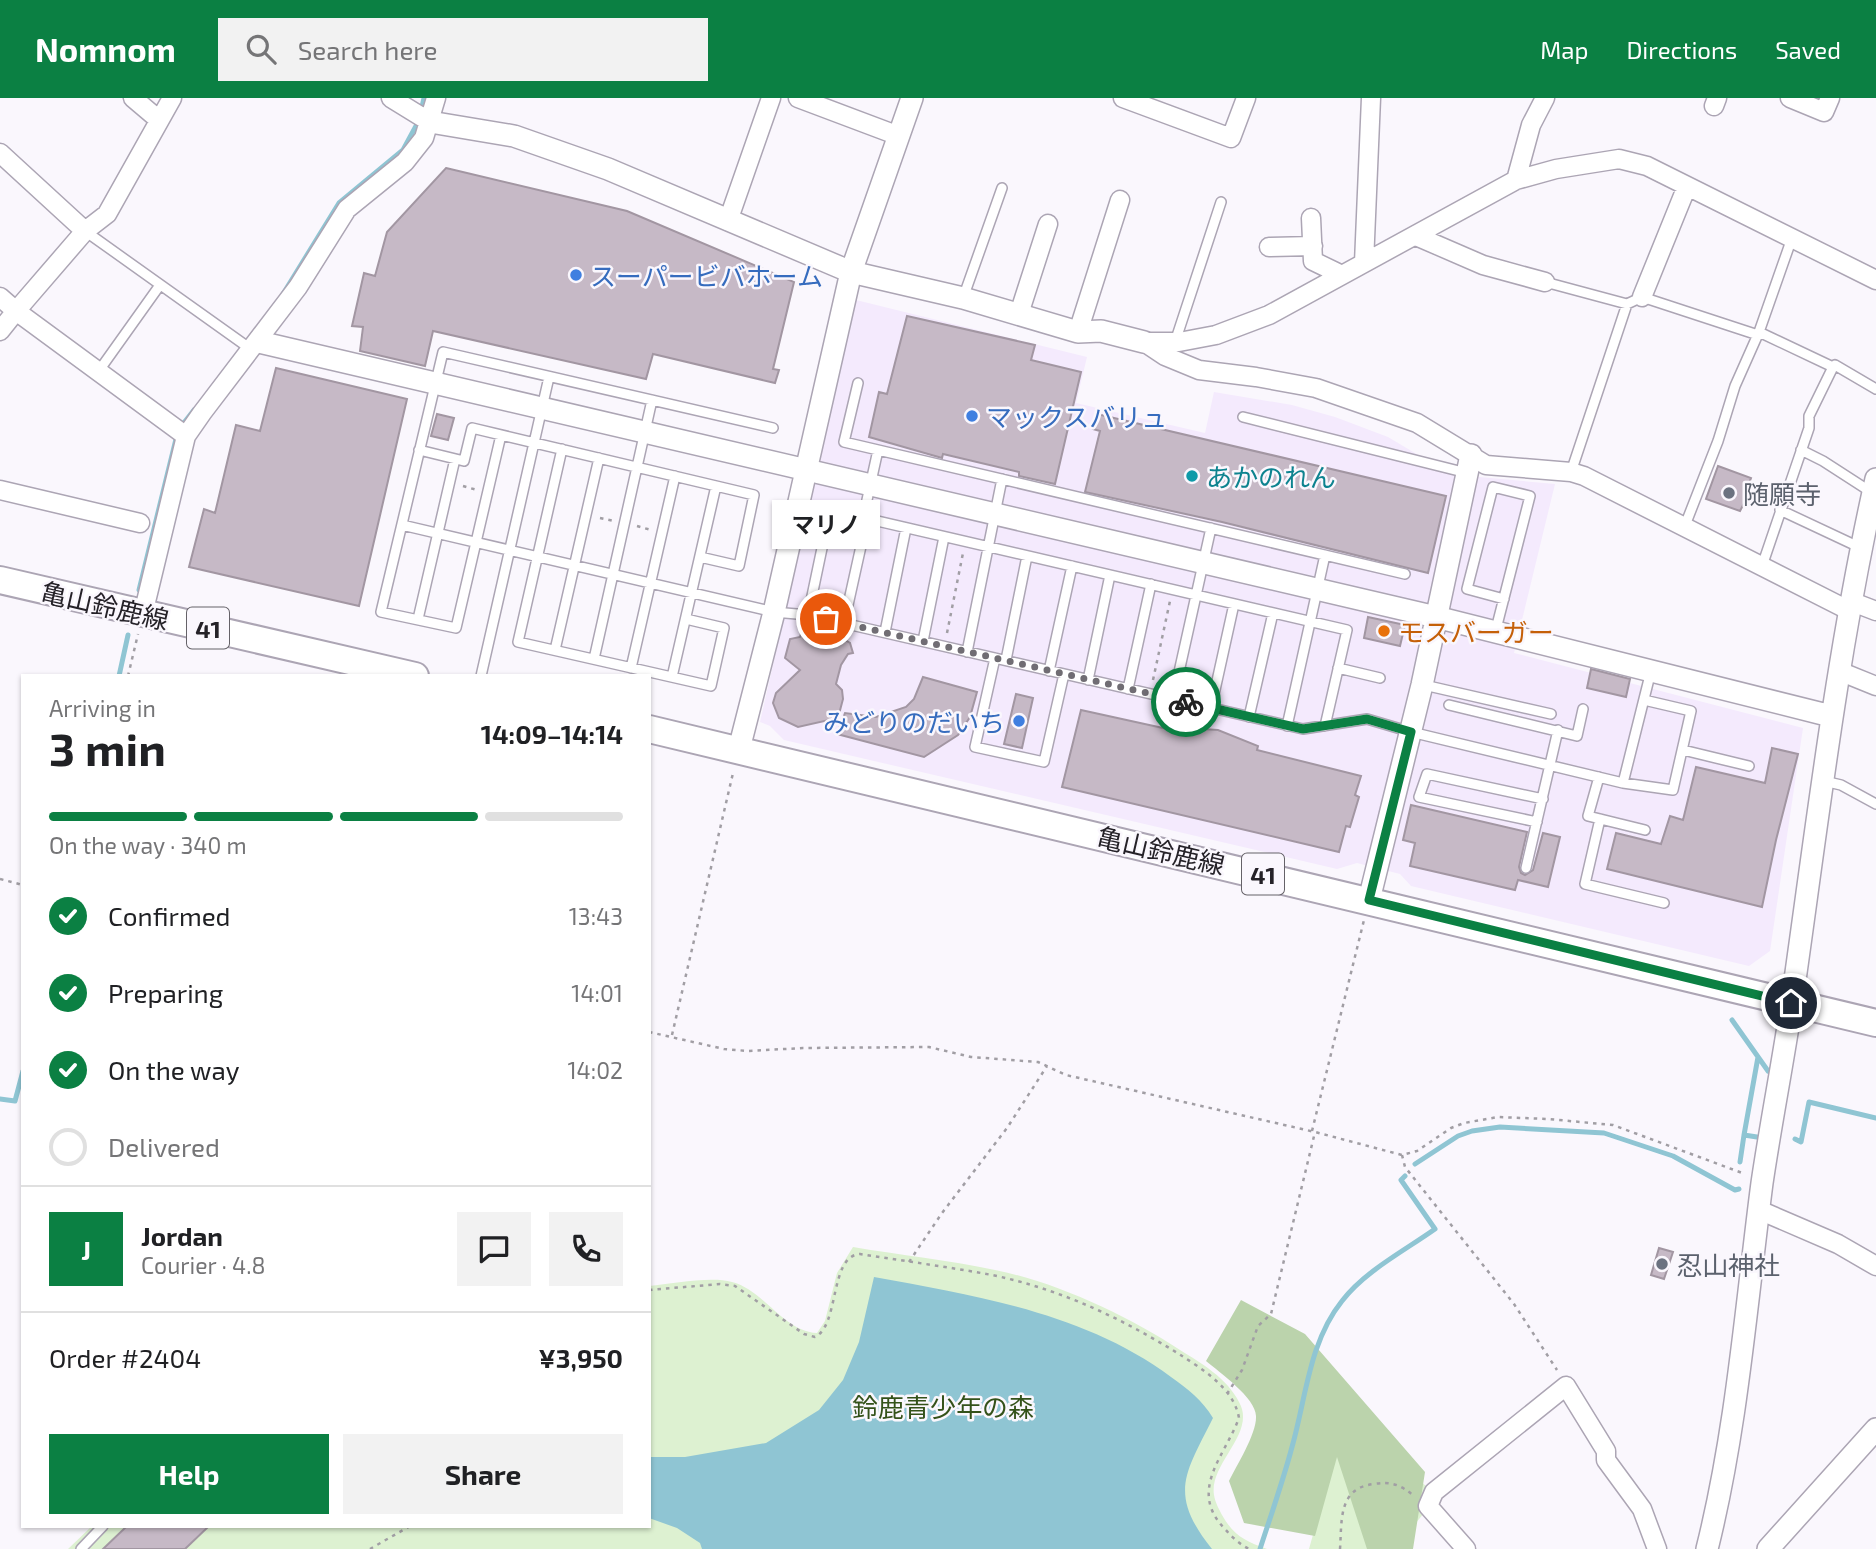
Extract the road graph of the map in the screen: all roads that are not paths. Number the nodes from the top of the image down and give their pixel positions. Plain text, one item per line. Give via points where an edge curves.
1 (133, 98) edge
2 (172, 98) edge
3 (391, 98) edge
4 (436, 98) edge
5 (771, 98) edge
6 (798, 98) edge
7 (912, 98) edge
8 (1122, 98) edge
9 (1247, 98) edge
10 (1371, 98) edge
11 (1545, 98) edge
12 (1790, 98) edge
13 (1830, 98) edge
14 (159, 120) junction
15 (430, 122) junction
16 (899, 136) junction
17 (0, 153) edge
18 (1516, 180) junction
19 (1687, 186) junction
20 (1002, 188) dead end
21 (1120, 200) dead end
22 (1221, 202) dead end
23 (1311, 218) dead end
24 (728, 221) junction
25 (1048, 224) dead end
26 (85, 231) junction
27 (1416, 236) junction
28 (1792, 238) junction
29 (1313, 246) junction
30 (1269, 247) dead end
31 (1364, 263) junction
32 (851, 272) junction
33 (1342, 275) junction
34 (1876, 280) edge
35 (1545, 282) joint
36 (160, 285) junction
37 (0, 297) edge
38 (963, 298) junction
39 (1635, 301) junction
40 (16, 311) junction
41 (1019, 314) junction
42 (0, 331) edge
43 (1078, 332) junction
44 (1758, 333) junction
45 (1144, 342) junction
46 (1175, 342) junction
47 (250, 345) junction
48 (1833, 367) junction
49 (97, 373) junction
50 (550, 377) junction
51 (435, 383) junction
52 (858, 383) dead end
53 (1876, 389) edge
54 (652, 400) junction
55 (543, 408) junction
56 (1242, 418) dead end
57 (773, 428) dead end
58 (644, 433) junction
59 (501, 435) junction
60 (187, 436) junction
61 (535, 443) junction
62 (562, 449) junction
63 (419, 450) junction
64 (878, 450) junction
65 (1801, 450) junction
66 (599, 458) junction
67 (455, 459) junction
68 (1469, 464) junction
69 (637, 467) junction
70 (806, 470) junction
71 (1571, 472) junction
72 (675, 476) junction
73 (1002, 479) junction
74 (871, 484) junction
75 (716, 486) junction
76 (1874, 486) edge
77 (0, 490) edge
78 (1780, 510) junction
79 (994, 514) junction
80 (865, 518) junction
81 (140, 523) dead end
82 (402, 525) junction
83 (906, 528) junction
84 (1211, 528) junction
85 (1684, 528) junction
86 (438, 533) junction
87 (944, 537) junction
88 (1453, 537) junction
89 (476, 542) junction
90 (1479, 543) junction
91 (988, 547) junction
92 (1861, 548) junction
93 (510, 550) junction
94 (1325, 555) junction
95 (537, 556) junction
96 (1027, 556) junction
97 (700, 557) junction
98 (1203, 563) junction
99 (575, 565) junction
100 (1072, 566) junction
101 (1762, 566) junction
102 (613, 574) junction
103 (1405, 574) dead end
104 (1111, 575) junction
105 (0, 580) edge
106 (650, 583) junction
107 (1151, 584) junction
108 (1318, 589) junction
109 (692, 592) junction
110 (1196, 595) junction
111 (1504, 599) junction
112 (1234, 604) junction
113 (1849, 606) junction
114 (1876, 611) edge
115 (774, 612) junction
116 (1273, 612) junction
117 (143, 614) junction
118 (808, 615) junction
119 (1436, 617) junction
120 (418, 619) junction
121 (686, 619) junction
122 (1311, 621) junction
123 (844, 623) junction
124 (884, 632) junction
125 (1498, 637) junction
126 (923, 641) junction
127 (555, 650) junction
128 (967, 652) junction
129 (995, 658) junction
130 (594, 659) junction
131 (1006, 660) junction
132 (631, 668) junction
133 (1338, 668) junction
134 (1049, 671) junction
135 (1651, 671) junction
136 (1839, 671) junction
137 (406, 674) edge
138 (481, 674) edge
139 (1064, 674) junction
140 (672, 677) junction
141 (1380, 678) dead end
142 (1088, 680) junction
143 (1422, 685) junction
144 (1876, 685) edge
145 (1128, 689) junction
146 (1173, 699) junction
147 (1644, 700) junction
148 (1449, 705) dead end
149 (1211, 708) junction
150 (1583, 709) dead end
151 (1551, 714) dead end
152 (1831, 716) junction
153 (1249, 717) junction
154 (1287, 726) junction
155 (1325, 726) junction
156 (651, 729) edge
157 (1558, 730) junction
158 (1411, 732) junction
159 (739, 749) junction
160 (1682, 750) junction
161 (1550, 765) junction
162 (1749, 766) dead end
163 (1599, 777) junction
164 (1822, 781) junction
165 (1623, 783) junction
166 (1543, 799) junction
167 (1876, 804) edge
168 (1600, 819) junction
169 (1537, 822) junction
170 (1645, 830) dead end
171 (1526, 868) dead end
172 (1369, 900) junction
173 (1664, 903) dead end
174 (1791, 1003) junction
175 (1876, 1023) edge
176 (1759, 1210) junction
177 (1876, 1266) edge
178 (1876, 1429) edge
179 (101, 1528) edge
180 (81, 1549) edge
181 (1466, 1549) edge
182 (1657, 1549) edge
183 (1707, 1549) edge
184 (1768, 1549) edge

1 - 14 street
2 - 14 street
3 - 15 street
4 - 15 street
5 - 24 street
6 - 16 street
7 - 16 street
8 - 9 street via 1231,138
10 - 31 street
11 - 18 street via 1531,125
12 - 13 street via 1824,112
14 - 26 street via 107,214
15 - 24 street via 514,136 608,169
15 - 47 street via 425,138 405,162 347,209 298,287
16 - 32 street
17 - 26 street
18 - 19 street via 1619,159 1647,166
18 - 27 street
19 - 28 street
19 - 39 street
20 - 38 lane
21 - 43 street
22 - 46 lane
23 - 29 street
24 - 32 street
25 - 41 street
26 - 36 lane
26 - 40 street
27 - 31 street
27 - 35 street via 1483,265
28 - 34 street
28 - 44 lane
29 - 30 street
29 - 33 street via 1313,261
31 - 33 street
32 - 38 street
32 - 70 street
33 - 46 street via 1241,327
35 - 39 lane
36 - 47 lane
36 - 49 lane
37 - 40 street
38 - 41 street
39 - 44 lane
39 - 71 lane via 1611,351
40 - 42 street
40 - 49 street
41 - 43 street
43 - 45 street via 1101,331
44 - 48 lane
44 - 85 lane
45 - 46 street
45 - 68 street via 1199,370 1316,388 1405,418
47 - 51 street
47 - 60 street
48 - 53 lane
48 - 65 lane via 1809,416
49 - 60 street
50 - 51 lane via 443,352
50 - 54 lane
50 - 55 lane
51 - 55 street
51 - 63 lane
52 - 64 lane via 844,442
54 - 57 lane
54 - 58 lane
55 - 58 street
55 - 61 lane
56 - 68 lane
58 - 69 lane
58 - 70 street
59 - 61 lane
59 - 67 lane via 472,428 464,461
59 - 89 lane
60 - 117 street
61 - 62 lane
61 - 93 lane
62 - 66 lane
62 - 95 lane
63 - 67 lane
63 - 82 lane
64 - 73 lane
64 - 74 lane
65 - 76 lane
65 - 78 lane
66 - 69 lane
66 - 99 lane
67 - 86 lane
68 - 71 street
68 - 88 street
69 - 72 lane
69 - 102 lane
70 - 74 street
70 - 115 street
71 - 85 street
72 - 75 lane
72 - 106 lane
73 - 79 lane
73 - 84 lane
74 - 79 street
74 - 80 lane
75 - 97 lane
75 - 97 lane via 754,495 739,566
76 - 92 street
77 - 81 street
78 - 92 lane
78 - 101 lane
79 - 91 lane
79 - 98 street
80 - 83 lane
80 - 118 lane via 830,510
80 - 123 lane
82 - 86 lane
82 - 120 lane via 382,612
83 - 87 lane
83 - 124 lane
84 - 94 lane
84 - 98 lane
85 - 101 street
86 - 89 lane
86 - 120 lane
87 - 91 lane
87 - 126 lane
88 - 90 lane
88 - 119 street
89 - 93 lane
89 - 120 lane via 456,628
90 - 111 lane via 1467,589
90 - 111 lane via 1493,487 1530,496
91 - 96 lane
91 - 128 lane
92 - 113 street
93 - 95 lane
93 - 138 lane
94 - 103 lane
94 - 108 lane
95 - 99 lane
95 - 127 lane via 518,642
96 - 100 lane
96 - 131 lane
97 - 109 lane
98 - 108 street
98 - 110 lane
99 - 102 lane
99 - 127 lane
100 - 104 lane
100 - 134 lane
101 - 113 street
102 - 106 lane
102 - 130 lane
104 - 107 lane
104 - 142 lane
105 - 117 main road, 亀山鈴鹿線 / 41
106 - 109 lane
106 - 132 lane
107 - 110 lane
107 - 145 lane
108 - 119 street
108 - 122 lane
109 - 115 lane
109 - 121 lane
110 - 112 lane
110 - 146 lane
111 - 125 lane
112 - 116 lane
112 - 149 lane
113 - 114 street
113 - 136 street
115 - 118 lane
115 - 159 street
116 - 122 lane
116 - 153 lane
117 - 137 main road, 亀山鈴鹿線 / 41
118 - 123 lane
119 - 125 street
119 - 143 street
121 - 140 lane
121 - 140 lane via 724,628 711,686
122 - 133 lane via 1347,630
122 - 154 lane
123 - 124 lane
124 - 126 lane
125 - 135 street
126 - 128 lane
127 - 130 lane
128 - 129 lane
129 - 131 lane
129 - 139 lane via 975,747 1044,762
130 - 132 lane
131 - 134 lane
132 - 140 lane
133 - 141 lane
133 - 155 lane
134 - 139 lane
135 - 147 lane
135 - 152 street
136 - 144 street
136 - 152 street
139 - 142 lane
142 - 145 lane
143 - 151 lane
143 - 158 street
145 - 146 lane
146 - 149 lane
147 - 160 lane via 1691,711
147 - 165 lane
148 - 157 lane
149 - 153 lane
150 - 157 lane via 1577,736
152 - 164 street
153 - 154 lane
154 - 155 lane
155 - 158 lane via 1367,719
156 - 159 main road, 亀山鈴鹿線 / 41
157 - 161 lane
158 - 161 lane
158 - 172 street
159 - 172 main road, 亀山鈴鹿線 / 41
160 - 162 lane
160 - 165 lane via 1673,790
161 - 163 lane
161 - 166 lane
163 - 165 lane
163 - 168 lane via 1588,816
164 - 167 lane via 1841,785
164 - 174 street
166 - 169 lane
166 - 169 lane via 1427,775 1419,797
168 - 170 lane
168 - 173 lane via 1585,884
169 - 171 lane
172 - 174 main road, 亀山鈴鹿線 / 41
174 - 175 main road, 亀山鈴鹿線 / 41
174 - 176 street
176 - 177 street
176 - 183 street via 1736,1399
178 - 184 street
179 - 180 lane
181 - 182 street via 1428,1506 1434,1492 1566,1386 1606,1460 1642,1509

